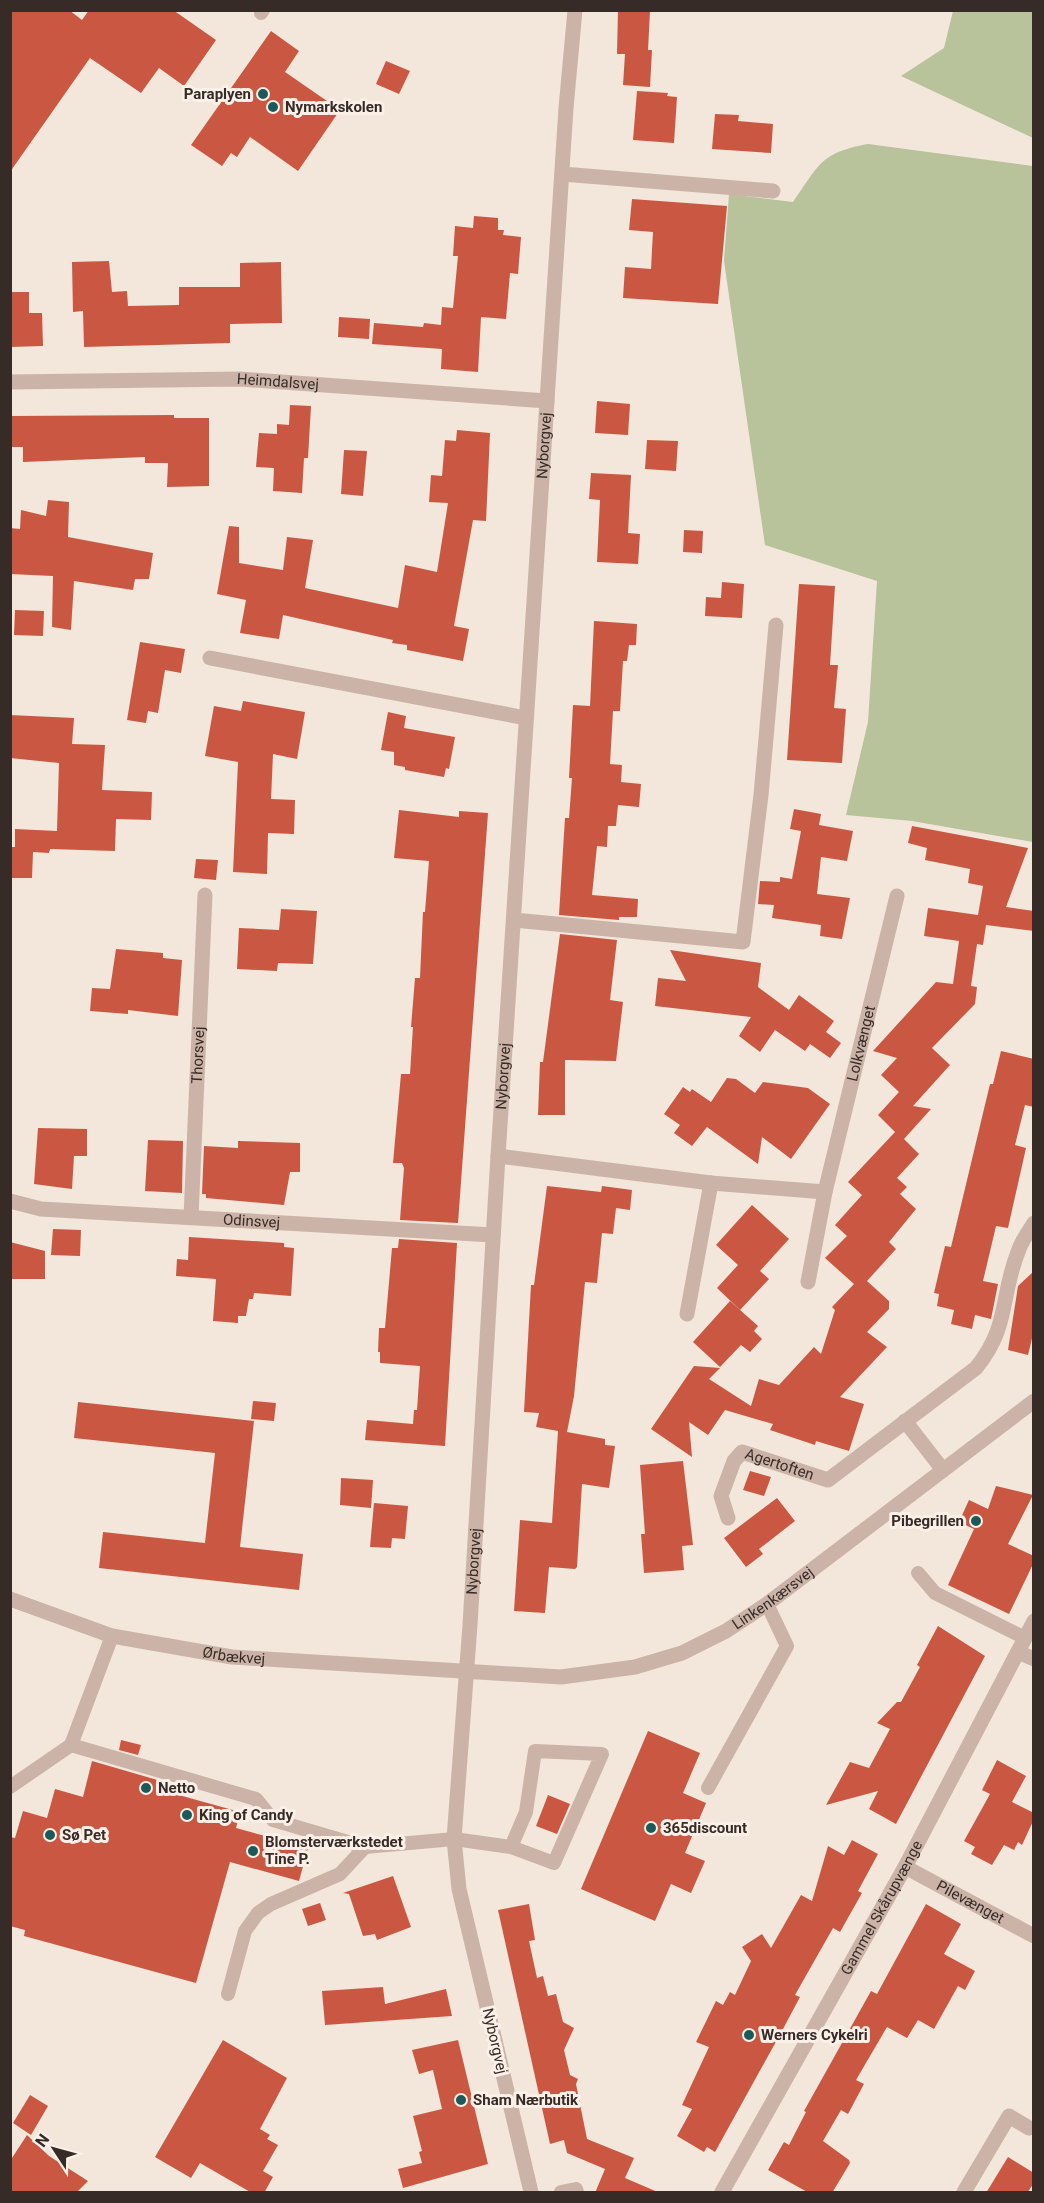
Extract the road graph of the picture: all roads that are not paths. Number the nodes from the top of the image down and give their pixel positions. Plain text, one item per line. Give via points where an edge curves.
1 (574, 10) edge
2 (562, 174) junction
3 (773, 191) dead end
4 (10, 382) edge
5 (547, 401) junction
6 (776, 625) dead end
7 (210, 658) dead end
8 (526, 718) junction
9 (205, 895) dead end
10 (897, 896) dead end
11 (514, 920) junction
12 (498, 1156) junction
13 (711, 1183) junction
14 (825, 1192) junction
15 (10, 1201) edge
16 (191, 1217) junction
17 (1034, 1223) edge
18 (493, 1235) junction
19 (808, 1282) dead end
20 (687, 1314) dead end
21 (1034, 1401) edge
22 (905, 1421) junction
23 (943, 1470) junction
24 (728, 1518) dead end
25 (918, 1573) dead end
26 (11, 1600) edge
27 (767, 1604) junction
28 (1034, 1621) edge
29 (112, 1636) junction
30 (1022, 1645) junction
31 (1034, 1659) edge
32 (465, 1669) junction
33 (71, 1745) junction
34 (10, 1787) edge
35 (708, 1788) dead end
36 (454, 1839) junction
37 (365, 1847) junction
38 (511, 1847) junction
39 (905, 1867) junction
40 (1034, 1936) edge
41 (228, 1994) dead end
42 (1029, 2128) dead end
43 (531, 2193) edge
44 (561, 2193) edge
45 (577, 2193) edge
46 (722, 2193) edge
47 (964, 2193) edge

1 - 2 street, Nyborgvej
2 - 3 street
2 - 5 street, Nyborgvej
4 - 5 street, Heimdalsvej via 240,379
5 - 8 street, Nyborgvej
6 - 11 street via 743,942
7 - 8 street
8 - 11 street, Nyborgvej
9 - 16 street, Thorsvej
10 - 14 street, Lolkvænget
11 - 12 street, Nyborgvej
12 - 13 street
12 - 18 street, Nyborgvej
13 - 14 street
13 - 20 street
14 - 19 street, Lolkvænget
15 - 16 street, Odinsvej via 41,1209
16 - 18 street, Odinsvej
17 - 22 street, Agertoften via 1017,1252 992,1348 976,1368
18 - 32 street, Nyborgvej
21 - 23 street, Linkenkærsvej
22 - 23 street
22 - 24 street, Agertoften via 828,1480 742,1452 734,1461 721,1496
23 - 27 street, Linkenkærsvej
25 - 30 lane via 935,1593
26 - 29 street, Ørbækvej
27 - 32 street, Linkenkærsvej via 682,1653 635,1667 561,1677
27 - 35 lane via 787,1646
28 - 30 street, Gammel Skårupvænge
29 - 32 street, Ørbækvej via 232,1657
29 - 33 lane
30 - 31 street
30 - 39 street, Gammel Skårupvænge
32 - 36 street, Nyborgvej
33 - 34 lane
33 - 37 lane via 256,1799 273,1820
36 - 37 lane
36 - 38 lane
36 - 43 street, Nyborgvej via 459,1889
37 - 41 lane via 340,1874 258,1913 245,1931
38 - 38 lane via 526,1812 535,1751 602,1754 554,1863
39 - 40 street, Pilevænget
39 - 46 street, Gammel Skårupvænge
42 - 47 street via 1009,2116
44 - 45 lane via 576,2189

